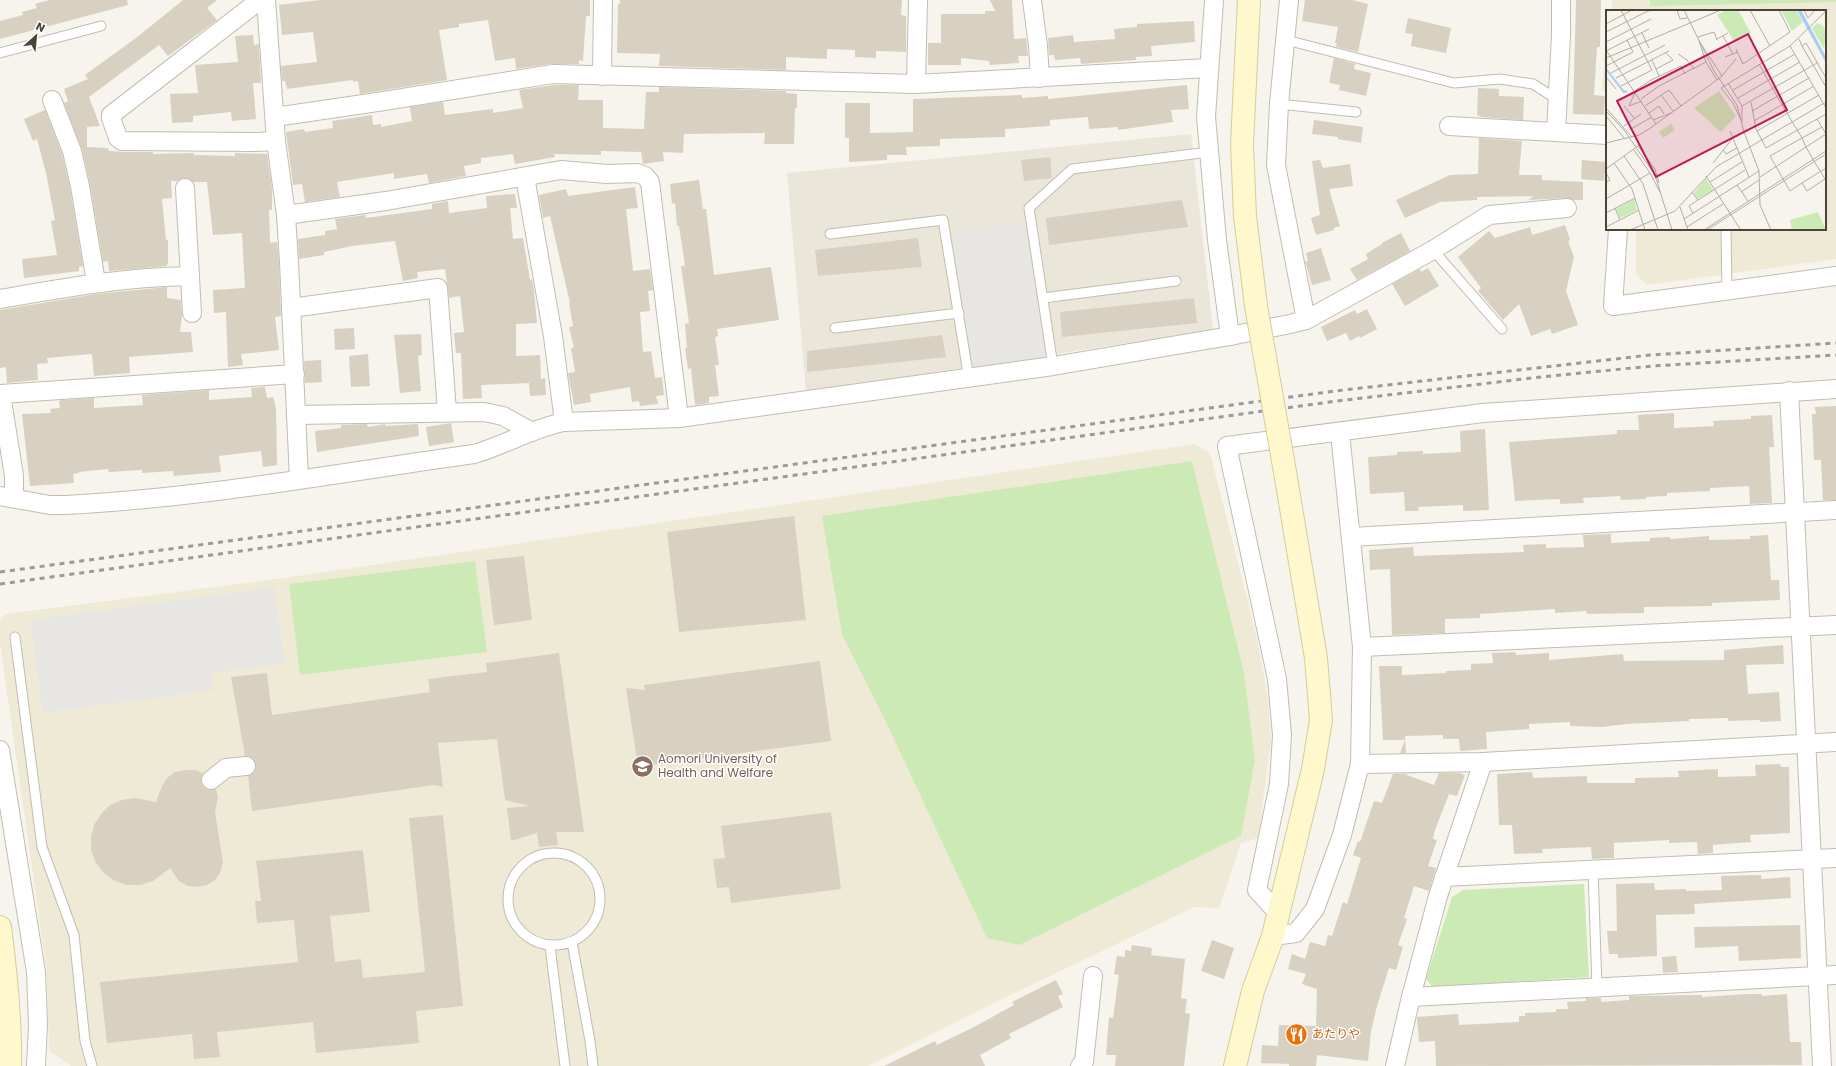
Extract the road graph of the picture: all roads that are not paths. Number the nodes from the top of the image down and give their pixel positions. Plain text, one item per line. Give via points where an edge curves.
1 (260, 0) edge
2 (266, 0) edge
3 (603, 0) edge
4 (918, 0) edge
5 (1032, 0) edge
6 (1214, 0) edge
7 (1250, 0) edge
8 (1289, 0) edge
9 (1561, 0) edge
10 (101, 26) dead end
11 (1286, 40) junction
12 (0, 53) edge
13 (1208, 68) junction
14 (602, 76) junction
15 (1040, 78) junction
16 (916, 84) junction
17 (52, 100) dead end
18 (1558, 100) junction
19 (1279, 104) junction
20 (1356, 112) dead end
21 (275, 117) junction
22 (1449, 126) dead end
23 (1556, 132) junction
24 (1606, 135) edge
25 (276, 141) junction
26 (1209, 152) junction
27 (525, 177) junction
28 (186, 188) dead end
29 (1568, 208) dead end
30 (286, 216) junction
31 (1618, 230) edge
32 (1726, 230) edge
33 (830, 234) dead end
34 (1433, 250) junction
35 (190, 276) junction
36 (1836, 276) edge
37 (1176, 281) dead end
38 (96, 282) junction
39 (1727, 291) junction
40 (1043, 298) junction
41 (0, 299) edge
42 (291, 308) junction
43 (192, 313) dead end
44 (959, 313) junction
45 (1306, 320) junction
46 (835, 328) dead end
47 (1502, 329) dead end
48 (1230, 336) junction
49 (1053, 366) junction
50 (295, 374) junction
51 (969, 379) junction
52 (1836, 389) edge
53 (1790, 391) junction
54 (447, 412) junction
55 (296, 415) junction
56 (679, 418) junction
57 (564, 422) junction
58 (532, 432) junction
59 (1340, 433) junction
60 (299, 479) junction
61 (7, 497) edge
62 (1836, 510) edge
63 (1796, 512) junction
64 (1351, 537) junction
65 (1836, 625) edge
66 (1801, 626) junction
67 (15, 637) dead end
68 (1362, 647) junction
69 (1836, 742) edge
70 (1807, 743) junction
71 (0, 750) edge
72 (1483, 762) junction
73 (1360, 764) junction
74 (246, 766) dead end
75 (211, 780) dead end
76 (1836, 858) edge
77 (1812, 860) junction
78 (1593, 870) junction
79 (1444, 877) junction
80 (1279, 914) junction
81 (0, 927) edge
82 (1273, 936) junction
83 (572, 942) junction
84 (550, 946) junction
85 (1836, 975) edge
86 (1093, 976) dead end
87 (1817, 976) junction
88 (1597, 987) junction
89 (1410, 997) junction
90 (10, 1066) edge
91 (36, 1066) edge
92 (92, 1066) edge
93 (565, 1066) edge
94 (592, 1066) edge
95 (1080, 1066) edge
96 (1235, 1066) edge
97 (1395, 1066) edge
98 (1822, 1066) edge

1 - 25 street via 111,115 111,118 118,138 122,141
2 - 21 street
3 - 14 street
4 - 16 street
5 - 15 street
6 - 13 street
7 - 80 street, bridge via 1242,144 1245,216 1256,306 1316,658 1321,720 1313,769
8 - 11 street
9 - 18 street
10 - 12 lane
11 - 18 lane via 1454,83 1500,79 1533,84
11 - 19 street
13 - 15 street
13 - 26 street via 1206,117
14 - 16 street
14 - 21 street via 553,74
15 - 16 street
17 - 38 street via 72,151
18 - 23 street
19 - 20 lane
19 - 45 street via 1276,165
21 - 25 street
22 - 23 street
23 - 24 street
25 - 30 street
26 - 40 lane via 1072,169 1029,208
26 - 48 street via 1217,240
27 - 30 street
27 - 56 street via 570,170 607,174 638,173 650,182
27 - 57 street via 552,329
28 - 35 street
29 - 34 street via 1489,215
30 - 42 street
31 - 39 street via 1613,306
32 - 39 lane
33 - 44 lane via 943,220
34 - 45 street
34 - 47 lane
35 - 38 street
35 - 43 street
36 - 39 street
37 - 40 lane
38 - 41 street
40 - 49 lane
42 - 50 street
42 - 54 street via 438,288
44 - 46 lane
44 - 51 lane
45 - 48 street
48 - 49 street
49 - 51 street
50 - 55 street
50 - 61 street via 1,394 14,476
51 - 56 street
52 - 53 street
53 - 59 street via 1483,413
53 - 63 street
54 - 55 street
54 - 58 street via 484,412 503,416
55 - 60 street
56 - 57 street
57 - 58 street
58 - 60 street via 474,454
59 - 64 street
59 - 80 street via 1226,446 1277,679 1282,735 1279,784 1257,890
60 - 61 street via 203,494 89,504 50,505
62 - 63 street
63 - 64 street
63 - 66 street
64 - 68 street
65 - 66 street
66 - 68 street
66 - 70 street
67 - 92 lane via 42,847 74,935 85,1041
68 - 73 street
69 - 70 street
70 - 72 street
70 - 77 street
71 - 91 street via 36,972
72 - 73 street
72 - 79 street
73 - 82 street via 1342,835 1315,909 1296,933
74 - 75 street via 226,768
76 - 77 street
77 - 78 street
77 - 87 street
78 - 79 street
78 - 88 lane
79 - 89 street
80 - 82 street
81 - 90 street via 8,997
82 - 96 street via 1253,991
83 - 84 lane
83 - 84 lane via 584,935 599,911 598,883 591,871 568,855 540,855 527,861 517,871 507,897 509,911 524,935
83 - 94 lane via 590,1041
84 - 93 lane
85 - 87 street
86 - 95 street via 1084,1062
87 - 88 street
87 - 98 street
88 - 89 street
89 - 97 street

